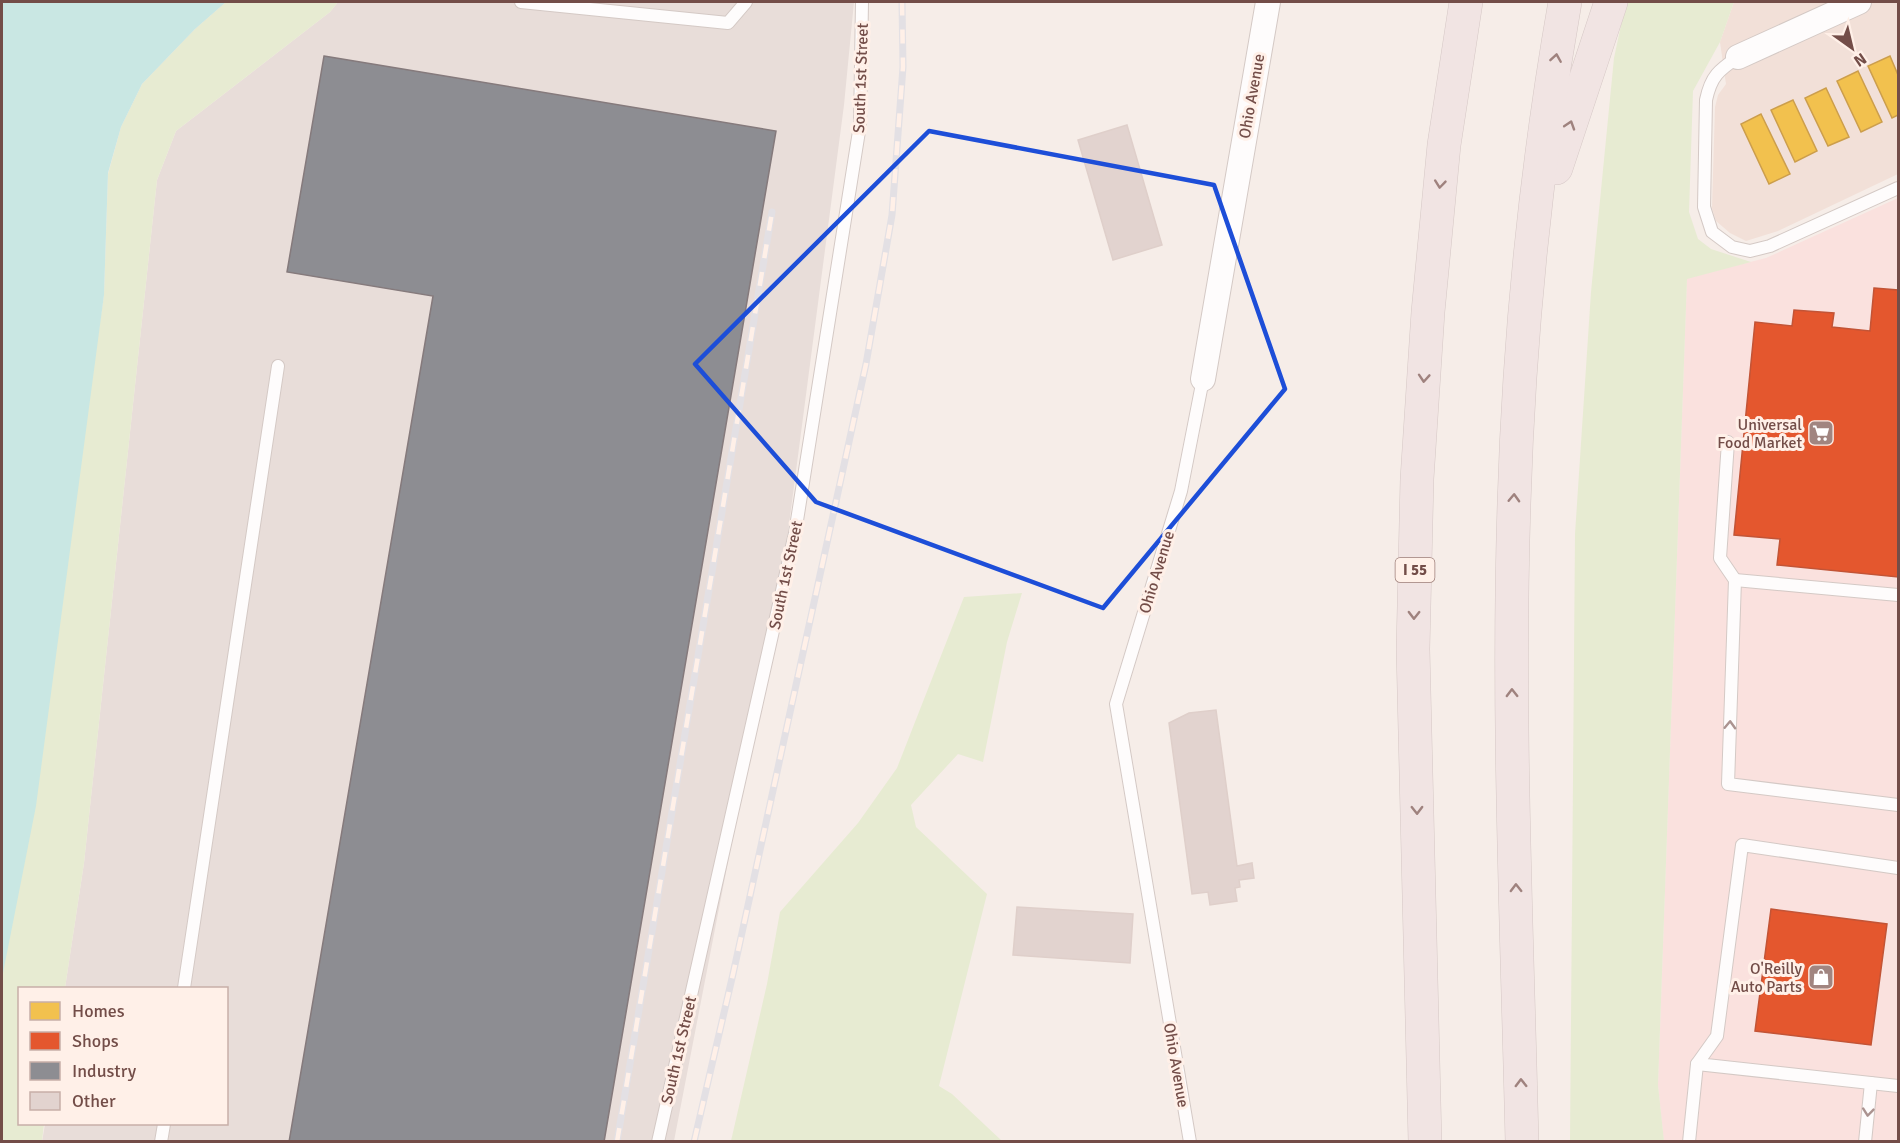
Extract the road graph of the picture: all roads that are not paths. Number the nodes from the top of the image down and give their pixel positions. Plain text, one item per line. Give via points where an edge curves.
1 (521, 2) edge
2 (746, 2) edge
3 (862, 2) edge
4 (1268, 2) edge
5 (1444, 2) edge
6 (1466, 2) edge
7 (1565, 2) edge
8 (1611, 2) edge
9 (1858, 2) edge
10 (1738, 57) joint
11 (1444, 146) junction
12 (1899, 188) edge
13 (1532, 241) junction
14 (278, 366) dead end
15 (1203, 379) joint
16 (1728, 442) dead end
17 (1735, 579) junction
18 (1899, 595) edge
19 (1899, 805) edge
20 (1899, 868) edge
21 (184, 987) edge
22 (1697, 1064) junction
23 (1871, 1083) junction
24 (1899, 1086) edge
25 (164, 1125) edge
26 (161, 1142) edge
27 (658, 1142) edge
28 (1190, 1142) edge
29 (1425, 1142) edge
30 (1522, 1142) edge
31 (1689, 1142) edge
32 (1865, 1142) edge

1 - 2 lane via 729,23
3 - 27 lane, South 1st Street via 860,125 795,533
4 - 15 street, Ohio Avenue
5 - 11 highway
6 - 11 highway, I 55
13 -> 7 highway
13 -> 8 highway
9 - 10 street
10 - 12 lane via 1720,70 1706,99 1704,207 1712,232 1732,247 1750,251 1770,246
11 -> 29 highway, I 55 via 1417,479 1413,649
30 -> 13 highway via 1511,671 1520,378
14 - 21 lane
15 - 28 lane, Ohio Avenue via 1181,491 1116,704
16 - 17 lane via 1720,558
17 - 18 lane
19 -> 17 lane via 1728,784
20 - 22 lane via 1742,845 1717,1036
22 - 23 lane
22 - 31 lane
23 - 24 lane
23 -> 32 lane
25 - 26 lane

